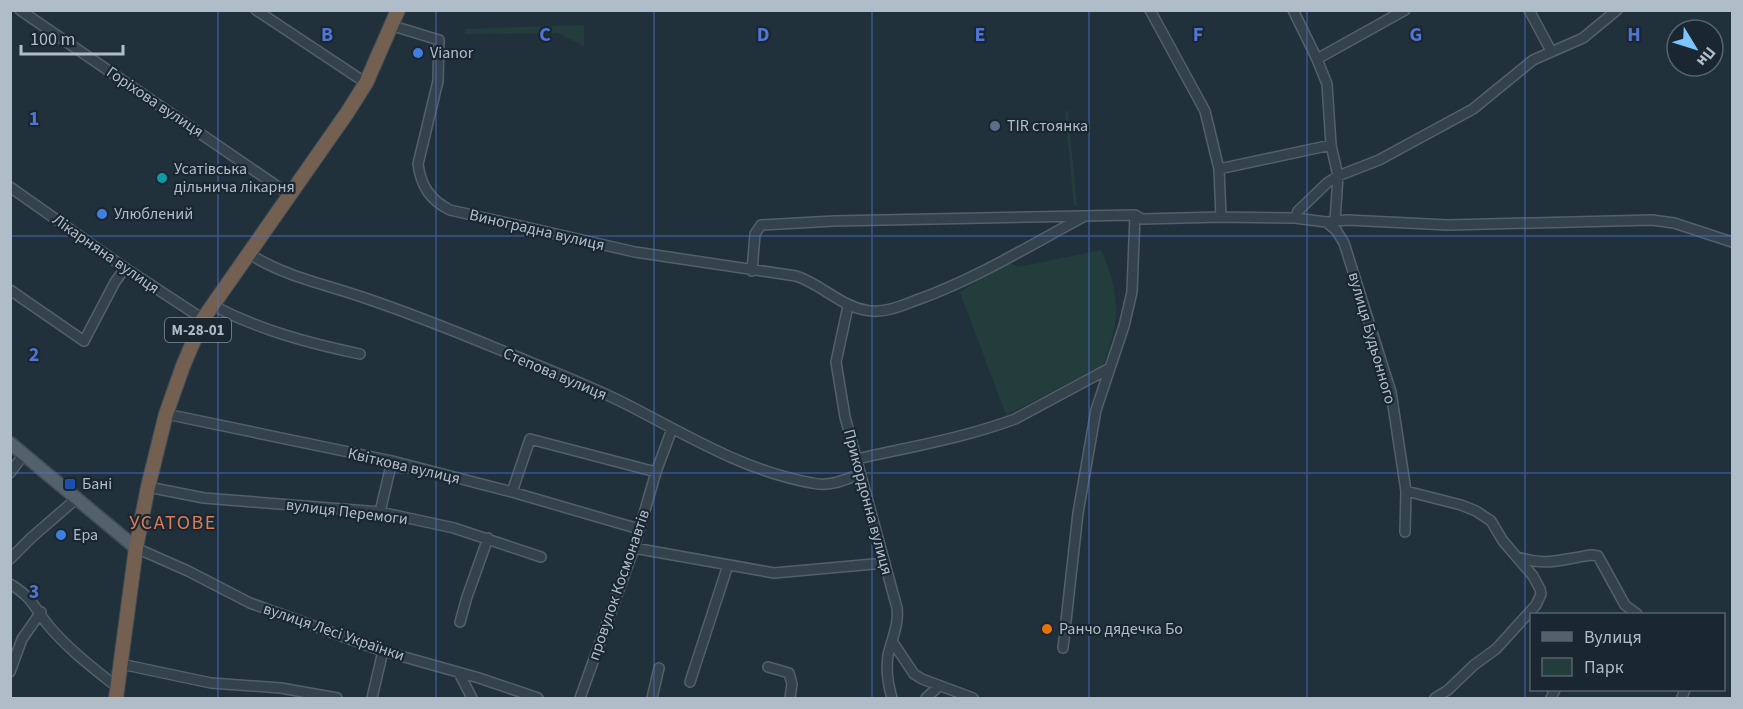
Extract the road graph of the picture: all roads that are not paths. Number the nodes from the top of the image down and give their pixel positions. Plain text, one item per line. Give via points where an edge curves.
1 (20, 10) edge
2 (256, 10) edge
3 (398, 10) edge
4 (1150, 10) edge
5 (1293, 10) edge
6 (1405, 10) edge
7 (1529, 10) edge
8 (1617, 10) edge
9 (393, 26) junction
10 (1551, 51) junction
11 (1317, 59) junction
12 (366, 82) junction
13 (1331, 145) junction
14 (1220, 169) junction
15 (1338, 176) junction
16 (10, 188) edge
17 (290, 195) junction
18 (1135, 215) junction
19 (1084, 216) junction
20 (1221, 217) junction
21 (1295, 218) junction
22 (1331, 221) junction
23 (1732, 242) edge
24 (248, 253) junction
25 (124, 268) junction
26 (752, 271) junction
27 (10, 290) edge
28 (212, 305) junction
29 (848, 306) junction
30 (203, 319) junction
31 (360, 354) dead end
32 (1108, 369) junction
33 (166, 414) junction
34 (672, 429) junction
35 (10, 443) edge
36 (24, 454) junction
37 (857, 459) junction
38 (392, 461) junction
39 (656, 472) junction
40 (10, 473) edge
41 (860, 474) junction
42 (148, 487) junction
43 (1406, 491) junction
44 (512, 492) junction
45 (76, 499) junction
46 (381, 512) junction
47 (639, 529) junction
48 (1406, 532) dead end
49 (488, 538) junction
50 (136, 548) junction
51 (634, 548) junction
52 (1516, 556) junction
53 (541, 557) dead end
54 (10, 559) edge
55 (885, 563) junction
56 (728, 565) junction
57 (10, 584) edge
58 (1625, 605) junction
59 (41, 612) junction
60 (1619, 613) edge
61 (1635, 613) edge
62 (460, 622) dead end
63 (892, 641) junction
64 (1063, 648) dead end
65 (383, 651) junction
66 (121, 664) junction
67 (768, 667) dead end
68 (659, 668) dead end
69 (10, 672) edge
70 (459, 673) junction
71 (690, 682) dead end
72 (939, 686) junction
73 (117, 693) edge
74 (337, 699) edge
75 (372, 699) edge
76 (472, 699) edge
77 (538, 699) edge
78 (580, 699) edge
79 (652, 699) edge
80 (790, 699) edge
81 (891, 699) edge
82 (926, 699) edge
83 (973, 699) edge
84 (1435, 699) edge

1 - 17 street, Горіхова вулиця
2 - 12 street
3 - 9 highway, М-28-01
4 - 14 street via 1205,111
5 - 11 street
6 - 11 street
7 - 10 street
8 - 10 street via 1583,38
9 - 12 highway, М-28-01
9 - 26 street, Виноградна вулиця via 438,40 438,81 418,164 424,187 439,204 464,214 635,252
10 - 15 street via 1533,60 1473,109 1379,160
11 - 13 street via 1328,92
12 - 17 highway, М-28-01
13 - 14 street
13 - 15 street
14 - 20 street
15 - 21 street
15 - 22 street
16 - 25 street, Лікарняна вулиця
17 - 24 highway, М-28-01
18 - 19 street
18 - 20 street via 1142,219
18 - 32 street via 1132,292
19 - 26 street via 766,224 755,234
19 - 29 street via 949,289 898,307 868,311
20 - 21 street
21 - 22 street
22 - 23 street via 1448,225 1652,220
22 - 43 street, вулиця Будьонного via 1344,243 1391,392
24 - 28 highway, М-28-01
24 - 34 street, Степова вулиця via 286,273 363,297 503,351 626,404
25 - 27 street via 84,341
25 - 30 street, Лікарняна вулиця
26 - 29 street, Виноградна вулиця via 806,279
28 - 30 highway, М-28-01
28 - 31 street via 305,343
29 - 37 street, Прикордонна вулиця via 836,362
30 - 33 highway, М-28-01
32 - 37 street via 1000,425
32 - 64 street via 1096,410 1078,513
33 - 38 street, Квіткова вулиця
33 - 42 highway, М-28-01
34 - 39 street, провулок Космонавтів
34 - 41 street, Степова вулиця via 743,463 812,483 842,481
35 - 36 main road
36 - 40 street
36 - 45 main road
37 - 41 street, Прикордонна вулиця
38 - 44 street, Квіткова вулиця
38 - 46 street
39 - 44 street via 530,438
39 - 47 street, провулок Космонавтів
41 - 55 street, Прикордонна вулиця
42 - 46 street, вулиця Перемоги via 204,498
42 - 50 highway, М-28-01
43 - 48 street, вулиця Будьонного
43 - 52 street via 1476,511 1491,521
44 - 47 street, Квіткова вулиця
45 - 50 main road
45 - 54 street
46 - 49 street, вулиця Перемоги
47 - 51 street, провулок Космонавтів
49 - 53 street, вулиця Перемоги
49 - 62 street
50 - 65 street, вулиця Лесі Українки via 250,603
50 - 66 highway, М-28-01
51 - 56 street
51 - 78 street, провулок Космонавтів
52 - 58 street via 1546,563 1598,556
52 - 84 street via 1537,582 1539,600 1496,649
55 - 56 street via 783,573
55 - 63 street, Прикордонна вулиця via 898,616
56 - 71 street
57 - 59 street
58 - 60 street
58 - 61 street
59 - 69 street via 22,639
59 - 73 street via 72,650
63 - 72 street via 914,674
63 - 81 street, Прикордонна вулиця via 887,673
65 - 70 street, вулиця Лесі Українки
65 - 75 street
66 - 73 highway, М-28-01
66 - 74 street via 211,683 281,688
67 - 80 street via 789,674
68 - 79 street
70 - 76 street
70 - 77 street, вулиця Лесі Українки
72 - 82 street
72 - 83 street

